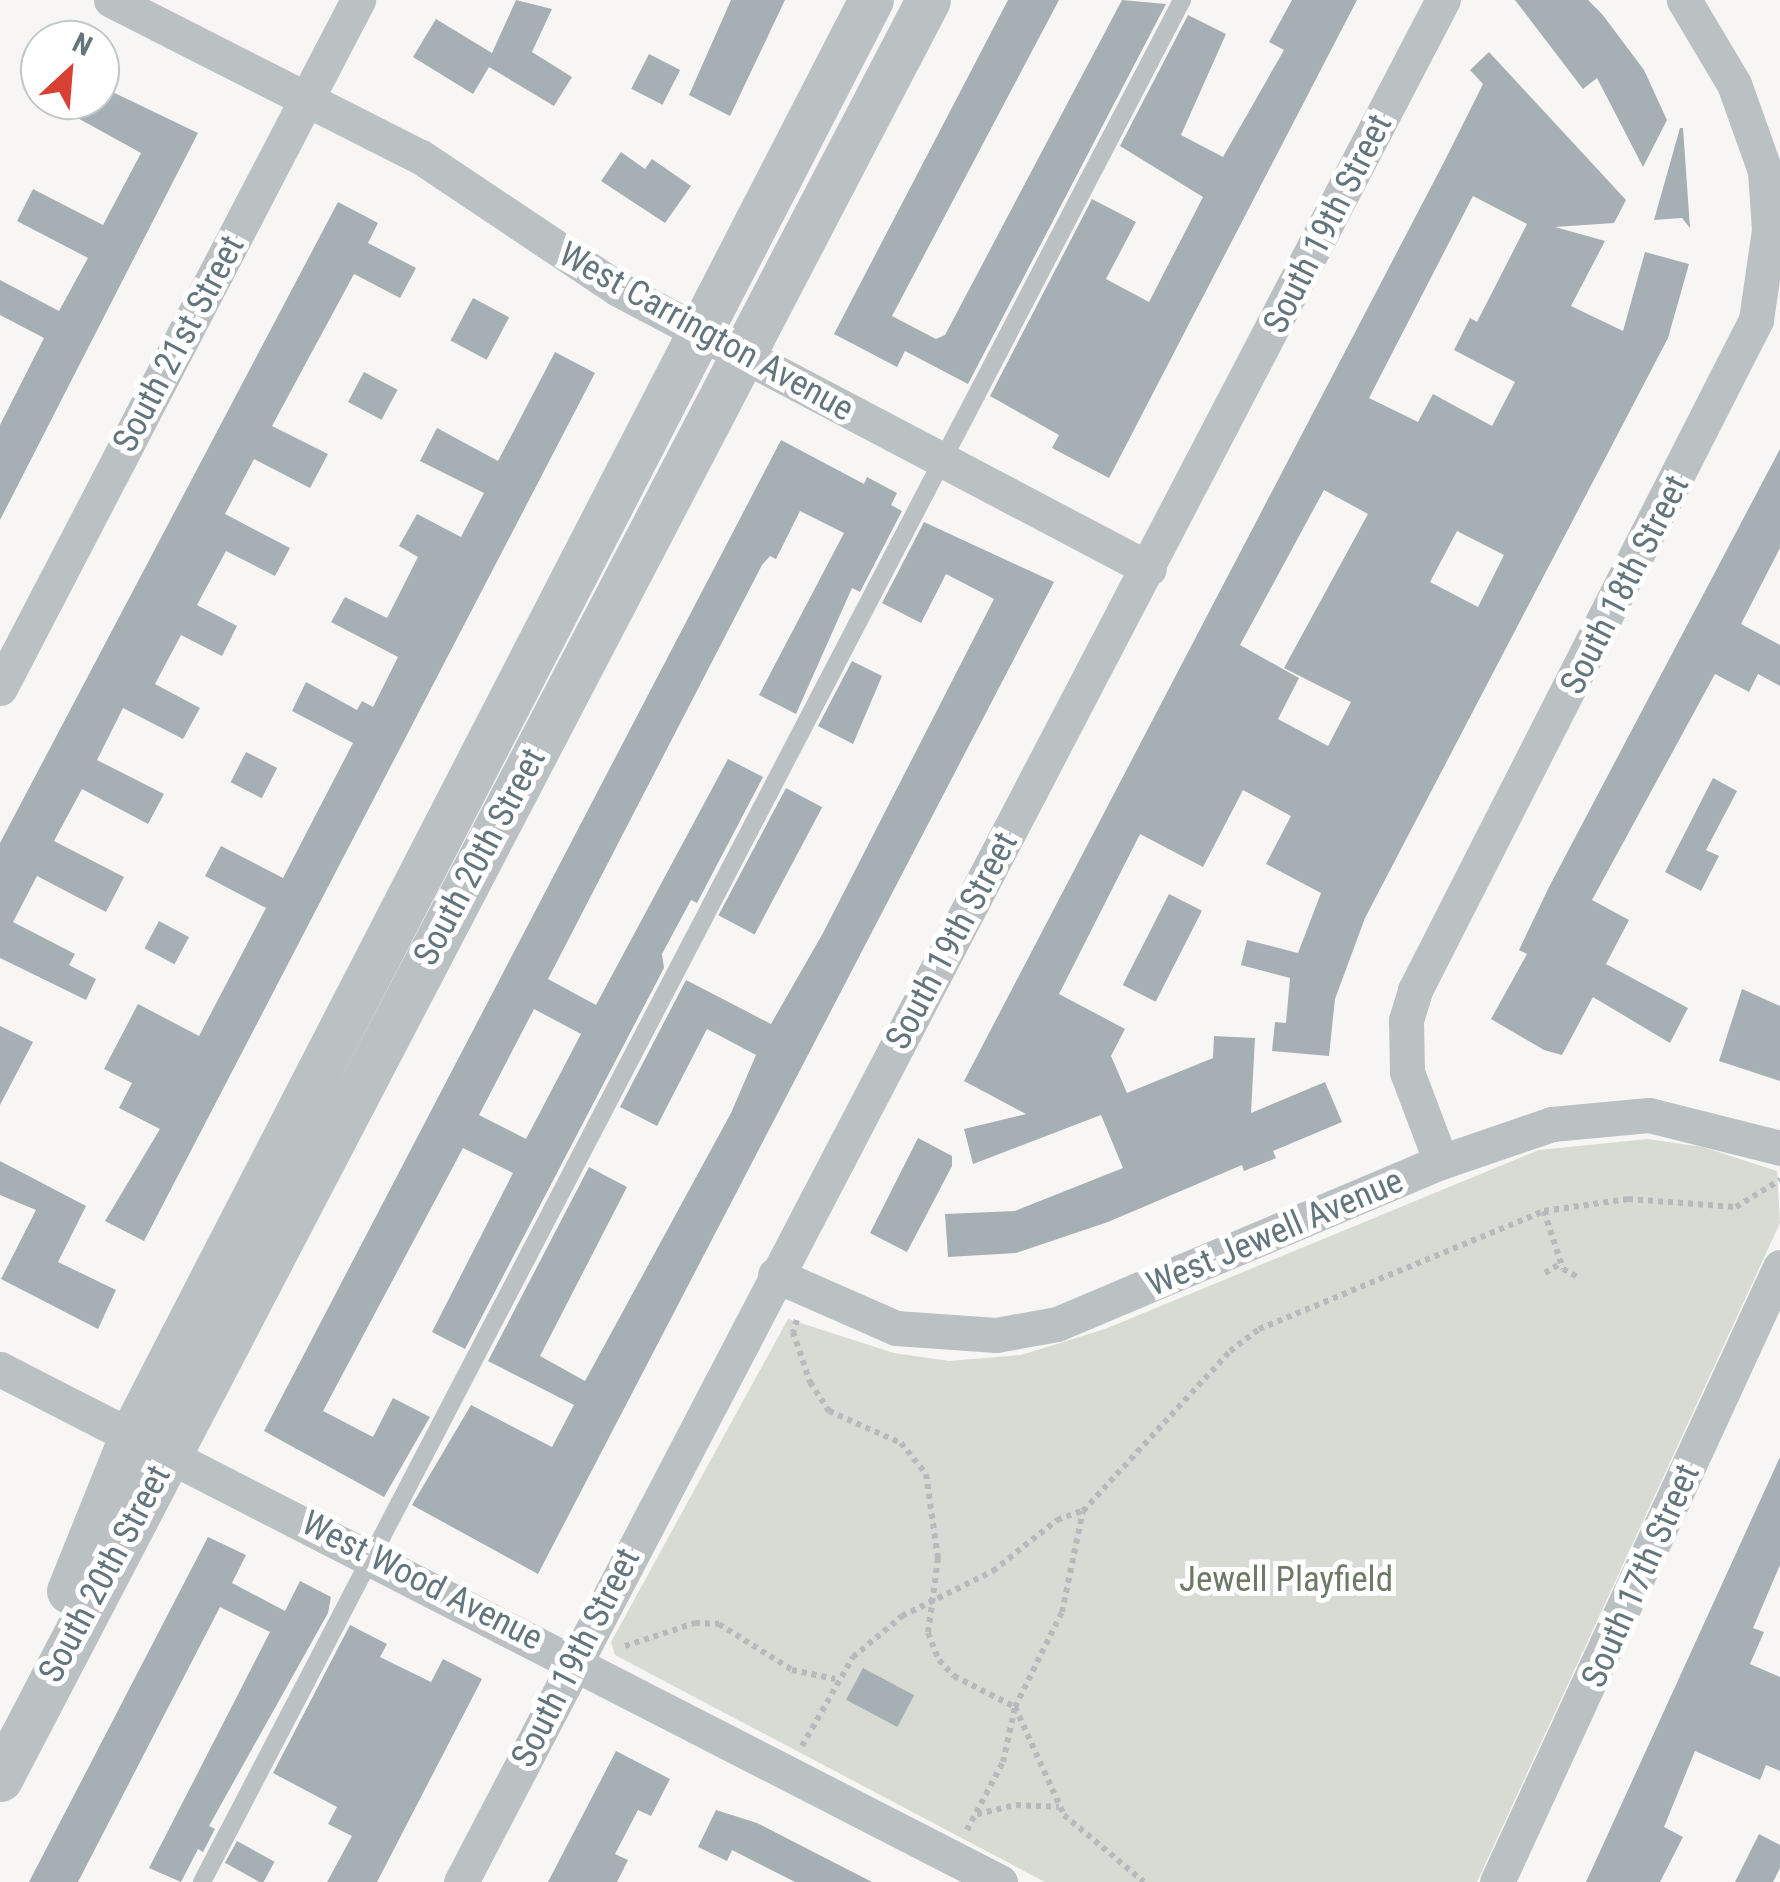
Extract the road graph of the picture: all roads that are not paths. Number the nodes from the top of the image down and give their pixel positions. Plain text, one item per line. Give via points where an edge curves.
1 (111, 0) edge
2 (358, 0) edge
3 (870, 0) edge
4 (928, 0) edge
5 (1182, 0) edge
6 (1443, 0) edge
7 (1684, 0) edge
8 (309, 96) junction
9 (702, 333) junction
10 (743, 355) junction
11 (943, 460) junction
12 (1149, 569) junction
13 (0, 688) edge
14 (1780, 1148) edge
15 (1441, 1162) junction
16 (1780, 1267) edge
17 (775, 1276) junction
18 (0, 1369) edge
19 (152, 1442) junction
20 (371, 1554) junction
21 (575, 1659) junction
22 (0, 1779) edge
23 (989, 1879) edge
24 (202, 1882) edge
25 (460, 1882) edge
26 (1497, 1882) edge

1 - 8 street, West Carrington Avenue
2 - 8 street, South 21st Street
3 - 9 street, South 20th Street
4 - 10 street, South 20th Street
5 - 11 lane
6 - 12 street, South 19th Street
7 - 15 street, South 18th Street via 1734,84 1765,171 1769,230 1756,320 1415,990 1406,1020 1407,1072
8 - 9 street, West Carrington Avenue via 466,184 618,290
8 - 13 street, South 21st Street
9 - 10 street, West Carrington Avenue
9 - 19 street, South 20th Street
10 - 11 street, West Carrington Avenue
10 - 19 street, South 20th Street
11 - 12 street, West Carrington Avenue
11 - 20 lane
12 - 17 street, South 19th Street
14 - 15 street, West Jewell Avenue via 1698,1122 1591,1117
15 - 17 street, West Jewell Avenue via 1057,1324 996,1335 896,1328
16 - 26 street, South 17th Street
17 - 21 street, South 19th Street
18 - 19 street, West Wood Avenue
19 - 20 street, West Wood Avenue
19 - 22 street, South 20th Street
20 - 21 street, West Wood Avenue
20 - 24 lane
21 - 23 street, West Wood Avenue
21 - 25 street, South 19th Street

